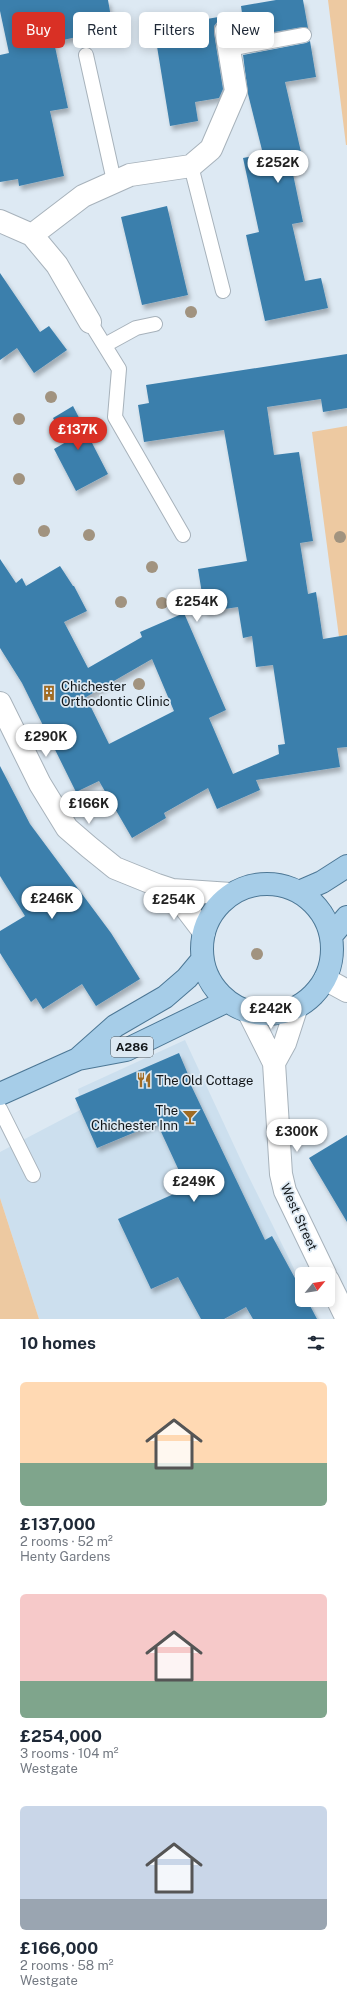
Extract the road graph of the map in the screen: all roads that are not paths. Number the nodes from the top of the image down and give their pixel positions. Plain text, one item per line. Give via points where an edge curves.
1 (304, 35) dead end
2 (274, 37) edge
3 (229, 48) edge
4 (86, 55) dead end
5 (192, 166) junction
6 (114, 181) junction
7 (0, 221) edge
8 (32, 235) junction
9 (223, 290) dead end
10 (90, 322) joint
11 (155, 324) dead end
12 (105, 345) junction
13 (183, 535) dead end
14 (0, 703) edge
15 (347, 866) edge
16 (172, 890) junction
17 (299, 892) junction
18 (231, 894) junction
19 (347, 917) edge
20 (204, 932) junction
21 (331, 936) junction
22 (202, 960) junction
23 (325, 979) junction
24 (347, 991) edge
25 (227, 1001) junction
26 (296, 1009) junction
27 (249, 1012) junction
28 (78, 1059) junction
29 (274, 1063) junction
30 (0, 1094) edge
31 (0, 1109) edge
32 (33, 1175) dead end
33 (322, 1267) edge
34 (335, 1294) edge
35 (347, 1319) edge

1 - 2 lane
3 - 5 street via 236,91 211,149
4 - 6 lane
5 - 6 street via 130,175
5 - 9 lane
6 - 8 street via 82,196
7 - 8 street
8 - 10 street via 57,265
10 - 12 lane
11 - 12 lane via 136,328
12 - 13 lane via 119,369 114,417
14 - 16 street via 40,784 67,828 115,868
15 - 17 main road via 322,882
16 - 18 street
16 - 20 street
17 - 18 main road via 282,885 264,884 247,887
17 - 21 main road via 314,904 325,918
18 - 20 main road via 214,910
19 - 21 main road
20 - 22 main road
21 - 23 main road via 333,950
22 - 25 main road via 212,985
22 - 28 main road, A286 via 187,978 165,997 115,1026
23 - 24 street
23 - 26 main road via 312,996
25 - 27 main road
25 - 28 main road, A286 via 126,1050
26 - 27 main road via 265,1015
26 - 29 street via 285,1042
27 - 29 street, West Street
28 - 30 main road, A286
29 - 33 street, West Street via 281,1174 285,1191
31 - 32 lane
34 - 35 street

